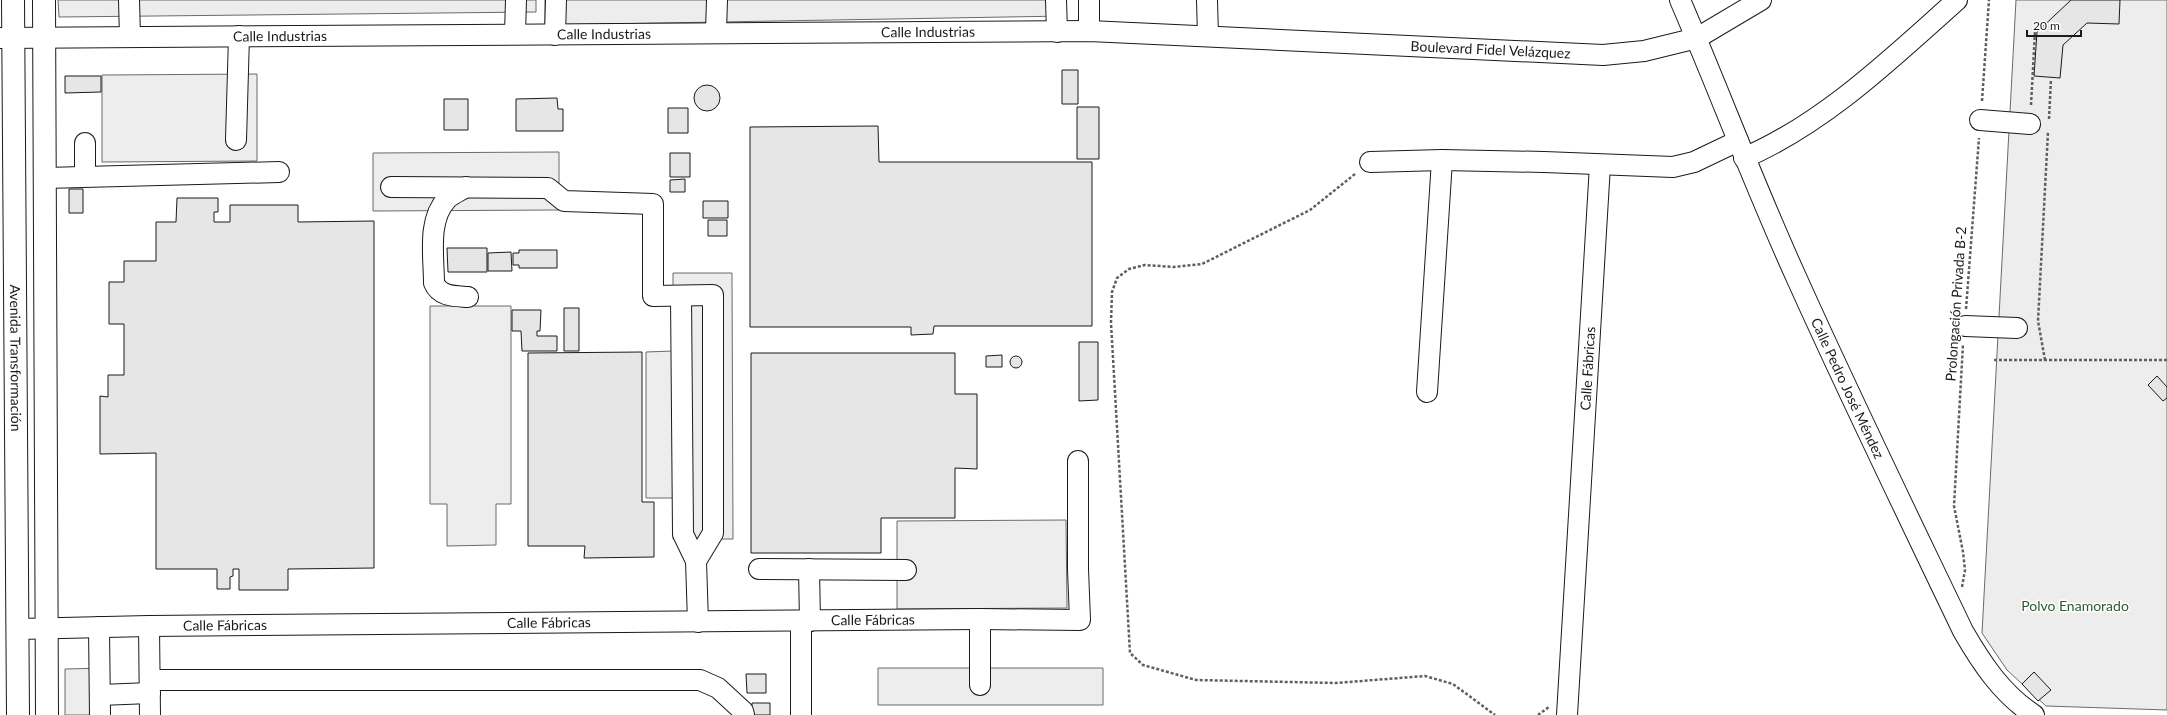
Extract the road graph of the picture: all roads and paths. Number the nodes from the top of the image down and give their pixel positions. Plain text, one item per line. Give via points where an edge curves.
1 (13, 0) edge
2 (44, 0) edge
3 (129, 0) edge
4 (516, 0) edge
5 (556, 0) edge
6 (717, 0) edge
7 (1056, 0) edge
8 (1089, 0) edge
9 (1207, 0) edge
10 (1680, 0) edge
11 (1761, 0) edge
12 (1957, 0) edge
13 (1989, 0) edge
14 (1089, 31) junction
15 (716, 32) junction
16 (1057, 32) junction
17 (2035, 32) dead end
18 (515, 34) junction
19 (555, 35) junction
20 (239, 36) junction
21 (1208, 36) junction
22 (130, 37) junction
23 (7, 38) edge
24 (45, 38) junction
25 (1697, 38) junction
26 (2050, 79) dead end
27 (1980, 120) junction
28 (2039, 122) junction
29 (236, 140) dead end
30 (85, 143) dead end
31 (1741, 149) junction
32 (1442, 160) junction
33 (1370, 162) joint
34 (1600, 165) junction
35 (279, 172) dead end
36 (85, 176) junction
37 (45, 178) junction
38 (15, 179) junction
39 (391, 187) dead end
40 (466, 187) junction
41 (680, 296) junction
42 (468, 297) dead end
43 (1964, 326) junction
44 (2017, 328) dead end
45 (1994, 360) dead end
46 (2045, 360) junction
47 (2167, 360) edge
48 (1427, 392) dead end
49 (1078, 461) dead end
50 (696, 561) junction
51 (809, 568) junction
52 (759, 569) dead end
53 (906, 570) dead end
54 (1950, 604) junction
55 (980, 619) junction
56 (806, 621) junction
57 (698, 622) junction
58 (149, 626) junction
59 (99, 627) junction
60 (18, 629) junction
61 (47, 629) junction
62 (980, 684) dead end
63 (150, 687) junction
64 (100, 695) junction
65 (18, 715) edge
66 (47, 715) edge
67 (100, 715) edge
68 (150, 715) edge
69 (744, 715) edge
70 (801, 715) edge
71 (1495, 715) edge
72 (1566, 715) edge
73 (2034, 715) edge

1 - 23 main road, Avenida Transformación
2 - 24 main road, Avenida Transformación
3 - 22 street
4 - 18 street
5 - 19 street
6 - 15 street
7 - 16 street
8 - 14 street
9 - 21 street
10 - 25 street, Calle Pedro José Méndez
11 - 25 street, Boulevard Fidel Velázquez
12 - 31 street via 1882,67 1775,145
13 - 27 path, Prolongación Privada B-2
14 - 16 street, Calle Industrias
14 - 21 street, Calle Industrias
15 - 16 street, Calle Industrias
15 - 19 street, Calle Industrias
17 - 28 path
18 - 19 street, Calle Industrias
18 - 20 street, Calle Industrias
20 - 22 street, Calle Industrias
20 - 29 street
21 - 25 street, Boulevard Fidel Velázquez via 1603,55 1644,51
22 - 24 street, Calle Industrias
23 - 24 street, Calle Industrias
23 - 38 main road, Avenida Transformación
24 - 37 main road, Avenida Transformación
25 - 31 street, Calle Pedro José Méndez
26 - 28 path
27 - 28 street
27 - 43 path, Prolongación Privada B-2
28 - 46 path via 2038,321
30 - 36 street
31 - 34 street via 1673,167
31 - 54 street, Calle Pedro José Méndez via 1796,278
32 - 33 street
32 - 34 street
32 - 48 street
33 - 71 path via 1310,210 1202,264 1174,267 1145,265 1129,269 1117,278 1112,292 1111,323 1130,653 1143,664 1196,680 1336,684 1425,676 1453,684
34 - 72 street, Calle Fábricas
35 - 36 street
36 - 37 street
37 - 38 main road
37 - 61 main road, Avenida Transformación
38 - 60 main road, Avenida Transformación
39 - 40 street
40 - 41 street via 548,188 564,201 654,204 653,296
40 - 42 street via 448,199 439,210 434,224 434,283 436,288 445,294
41 - 50 street via 683,534
41 - 50 street via 713,295 713,533
43 - 44 street
43 - 54 path, Prolongación Privada B-2 via 1954,506 1965,570 1960,592
45 - 46 path
46 - 47 path
49 - 55 street, Calle Fábricas via 1080,620
50 - 57 street
51 - 52 street
51 - 53 street
51 - 56 street
54 - 73 street, Calle Pedro José Méndez via 1962,631 1995,681
55 - 56 street, Calle Fábricas
55 - 62 street
56 - 57 street, Calle Fábricas
56 - 70 street
57 - 58 street, Calle Fábricas
58 - 59 street, Calle Fábricas
58 - 63 street
59 - 61 street, Calle Fábricas
59 - 64 street
60 - 61 street, Calle Fábricas
60 - 65 main road, Avenida Transformación
61 - 66 main road, Avenida Transformación
63 - 64 street
63 - 68 street
63 - 69 street via 700,680 718,688 743,711
64 - 67 street

